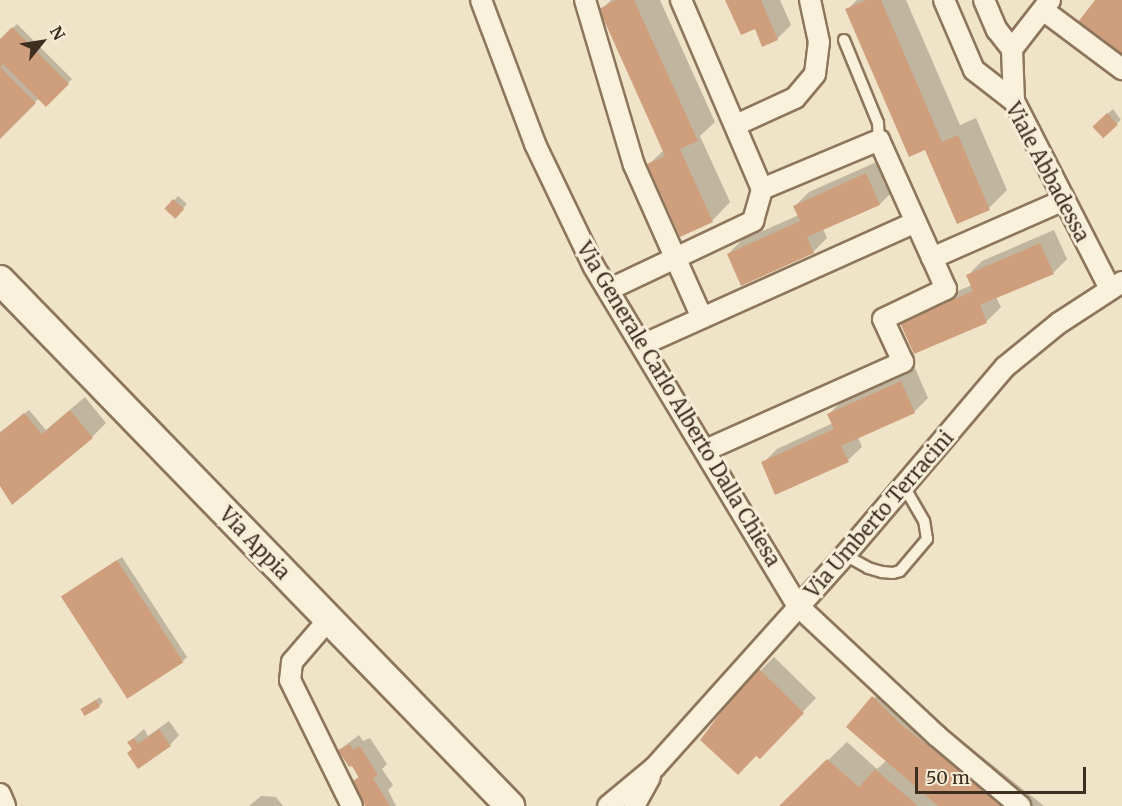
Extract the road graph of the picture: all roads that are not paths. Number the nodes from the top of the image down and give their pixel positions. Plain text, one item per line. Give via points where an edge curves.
1 (481, 0) edge
2 (585, 0) edge
3 (681, 0) edge
4 (811, 0) edge
5 (944, 0) edge
6 (984, 0) edge
7 (1047, 5) edge
8 (844, 40) dead end
9 (1012, 49) junction
10 (1122, 69) edge
11 (1014, 101) junction
12 (736, 125) junction
13 (879, 140) junction
14 (762, 189) junction
15 (1064, 200) junction
16 (916, 222) junction
17 (675, 258) junction
18 (932, 258) junction
19 (0, 280) edge
20 (1116, 286) edge
21 (608, 290) junction
22 (702, 318) junction
23 (642, 345) junction
24 (706, 450) junction
25 (904, 487) junction
26 (845, 555) junction
27 (798, 606) junction
28 (329, 619) junction
29 (655, 767) junction
30 (0, 794) edge
31 (5, 806) edge
32 (352, 806) edge
33 (510, 806) edge
34 (608, 806) edge
35 (634, 806) edge
36 (1020, 806) edge

1 - 21 street, Via Generale Carlo Alberto Dalla Chiesa via 536,144
2 - 17 street via 634,165
3 - 12 street
4 - 12 street via 819,42 815,74 795,98
5 - 11 street, Viale Abbadessa via 974,69
6 - 9 street via 997,30
7 - 9 street
7 - 10 street
8 - 13 lane via 878,123
9 - 11 street
11 - 15 street, Viale Abbadessa
12 - 14 street
13 - 14 street
13 - 16 street
14 - 17 street via 753,221
15 - 18 street
15 - 20 street, Viale Abbadessa
16 - 18 street
16 - 22 street
17 - 21 street
17 - 22 street
18 - 24 street via 946,289 883,319 903,362
19 - 28 main road, Via Appia
20 - 25 street, Via Umberto Terracini via 1059,323 1005,367
21 - 23 street, Via Generale Carlo Alberto Dalla Chiesa
22 - 23 street
23 - 24 street, Via Generale Carlo Alberto Dalla Chiesa
24 - 27 street, Via Generale Carlo Alberto Dalla Chiesa
25 - 26 street, Via Umberto Terracini
25 - 26 lane via 924,521 927,539 900,571 868,568
26 - 27 street, Via Umberto Terracini
27 - 29 street, Via Umberto Terracini
27 - 36 street, Via Generale Carlo Alberto Dalla Chiesa via 937,736
28 - 32 street via 292,662 290,680
28 - 33 main road, Via Appia
29 - 34 street
29 - 35 street
30 - 31 street

